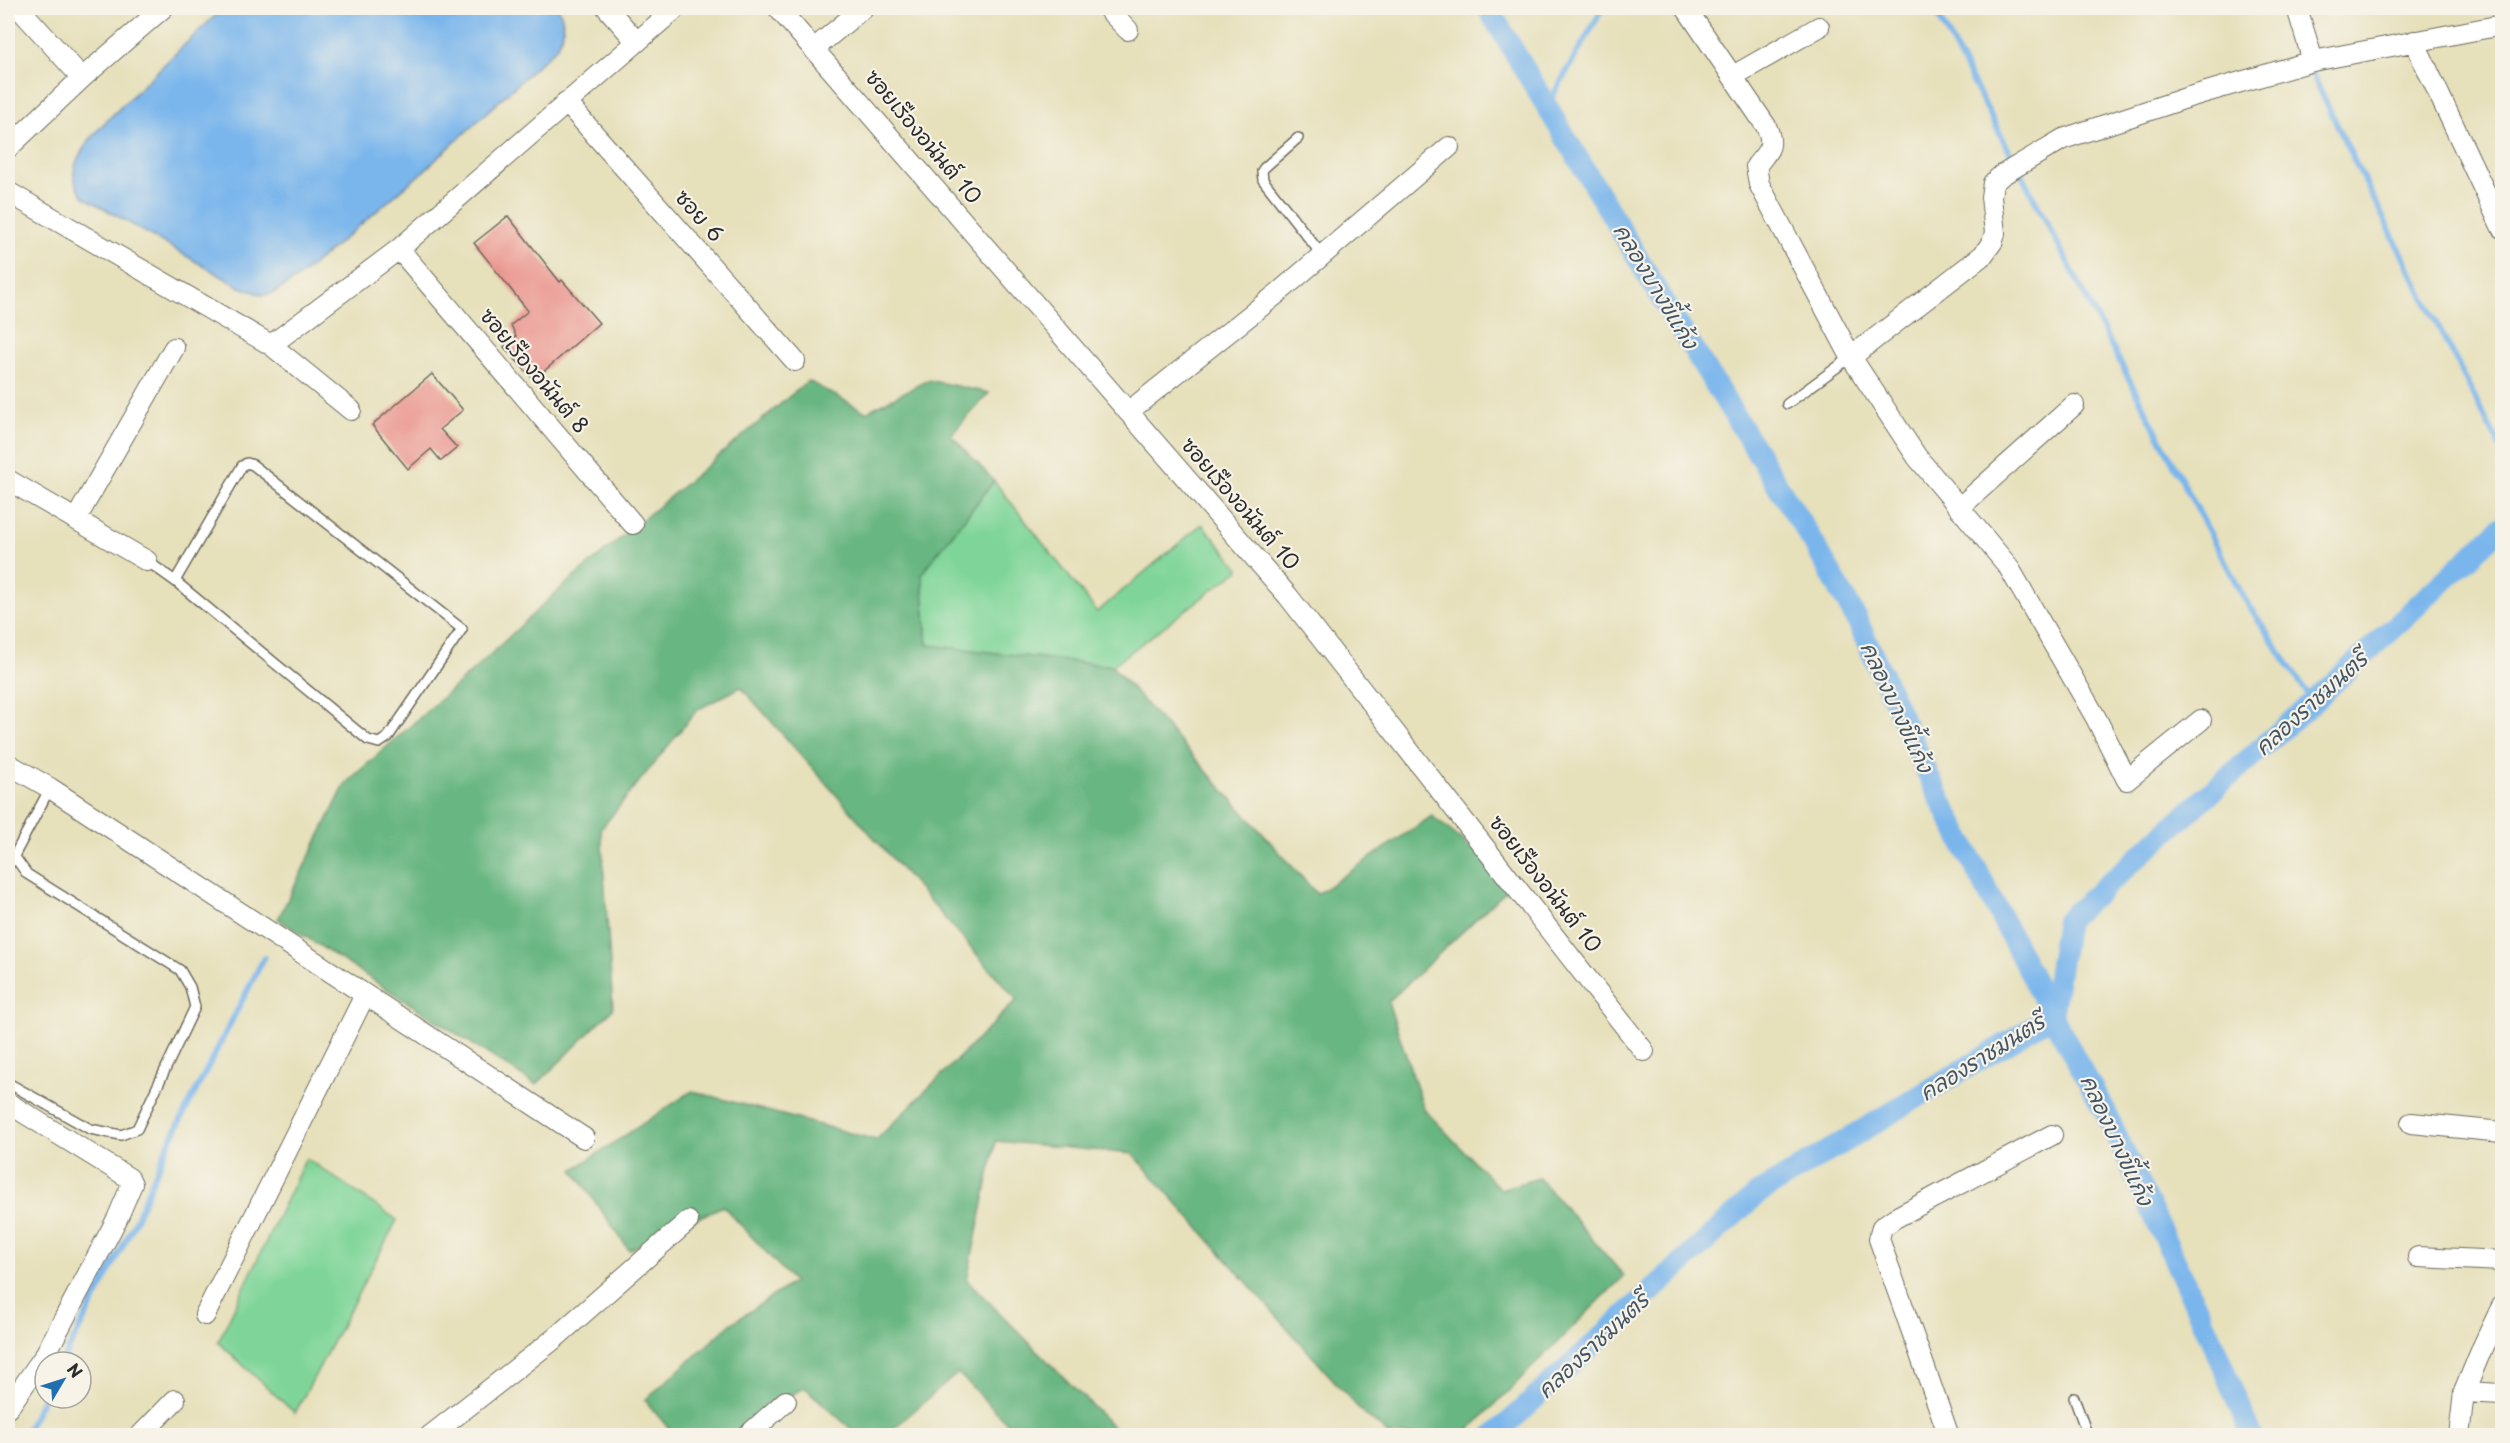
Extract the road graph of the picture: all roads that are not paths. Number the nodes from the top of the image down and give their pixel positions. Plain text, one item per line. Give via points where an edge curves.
1 (19, 8) edge
2 (163, 8) edge
3 (607, 8) edge
4 (676, 8) edge
5 (778, 8) edge
6 (863, 8) edge
7 (1107, 8) edge
8 (1686, 8) edge
9 (2297, 8) edge
10 (2502, 25) edge
11 (1819, 27) dead end
12 (1128, 30) dead end
13 (636, 41) junction
14 (2414, 41) junction
15 (815, 48) junction
16 (2313, 61) junction
17 (1733, 76) junction
18 (82, 78) junction
19 (566, 102) junction
20 (1298, 138) dead end
21 (1449, 147) dead end
22 (8, 148) edge
23 (8, 192) edge
24 (2502, 228) edge
25 (399, 249) junction
26 (1322, 255) junction
27 (272, 345) junction
28 (174, 348) dead end
29 (1851, 357) junction
30 (795, 361) dead end
31 (1787, 404) dead end
32 (2074, 405) dead end
33 (351, 410) dead end
34 (1128, 412) junction
35 (8, 480) edge
36 (1959, 508) junction
37 (76, 519) junction
38 (633, 524) dead end
39 (147, 561) joint
40 (175, 581) junction
41 (2201, 720) dead end
42 (8, 764) edge
43 (50, 788) junction
44 (14, 856) junction
45 (8, 867) edge
46 (365, 995) junction
47 (1644, 1052) dead end
48 (8, 1083) edge
49 (8, 1103) edge
50 (2411, 1123) dead end
51 (2502, 1132) edge
52 (2052, 1135) dead end
53 (584, 1138) dead end
54 (688, 1221) dead end
55 (2418, 1257) dead end
56 (2502, 1261) edge
57 (2502, 1306) edge
58 (205, 1315) dead end
59 (2464, 1392) junction
60 (2502, 1394) edge
61 (11, 1397) edge
62 (2074, 1398) dead end
63 (175, 1400) dead end
64 (786, 1401) dead end
65 (140, 1436) edge
66 (430, 1436) edge
67 (747, 1436) edge
68 (1949, 1436) edge
69 (2088, 1436) edge
70 (2459, 1436) edge

1 - 18 street
2 - 18 street
3 - 13 street
4 - 13 street
5 - 15 street, ซอยเรืองอนันต์ 10
6 - 15 street
7 - 12 street
8 - 17 street
9 - 16 street
10 - 14 street
11 - 17 street
13 - 19 street
14 - 16 street
14 - 24 street
15 - 34 street, ซอยเรืองอนันต์ 10
16 - 29 street via 2063,139 2002,175 1993,183 1990,197 1995,233 1983,255
17 - 29 street via 1772,139 1756,166 1759,184
18 - 22 street
19 - 25 street
19 - 30 street, ซอย 6
20 - 26 lane via 1264,168 1263,180
21 - 26 street
23 - 27 street
25 - 27 street
25 - 38 street, ซอยเรืองอนันต์ 8
26 - 34 street
27 - 33 street
28 - 37 street
29 - 31 lane
29 - 36 street via 1917,457
32 - 36 street
34 - 47 street, ซอยเรืองอนันต์ 10 via 1288,596
35 - 37 street
36 - 41 street via 2022,588 2127,780
37 - 39 street
39 - 40 lane
40 - 40 lane via 247,463 462,629 380,743 368,740
42 - 43 street
43 - 44 lane
43 - 46 street
44 - 45 lane
44 - 48 lane via 27,874 180,970 195,1007 137,1129 120,1135 90,1129
46 - 53 street
46 - 58 street
49 - 61 street via 129,1178 132,1184 45,1355
50 - 51 street
52 - 68 street via 1882,1227 1879,1239
54 - 66 street via 554,1339
55 - 56 street
57 - 59 street
59 - 60 street
59 - 70 street
62 - 69 lane
63 - 65 street
64 - 67 street

